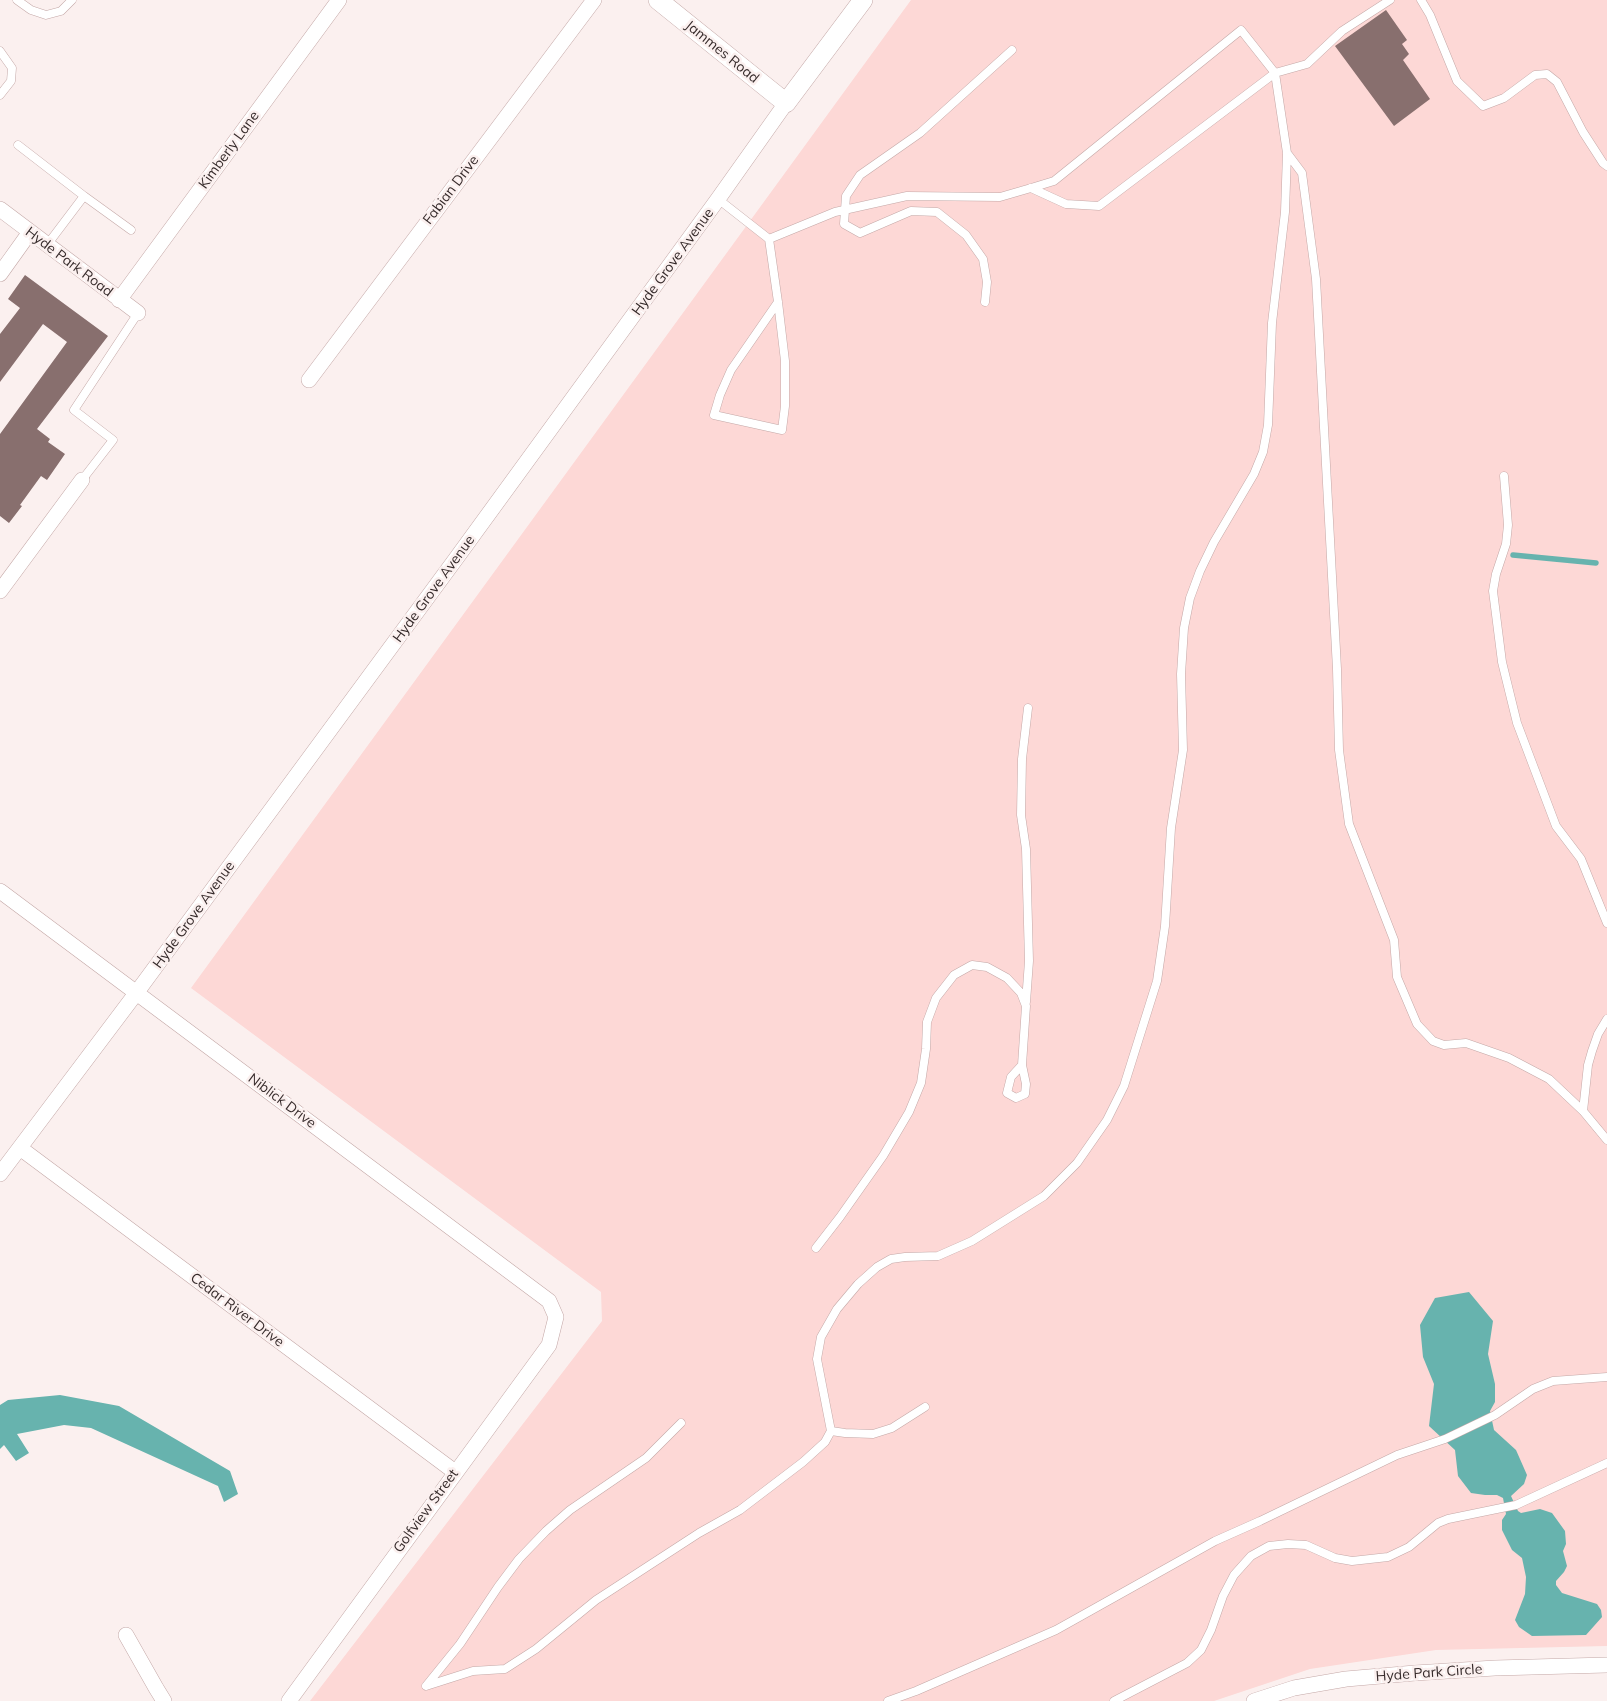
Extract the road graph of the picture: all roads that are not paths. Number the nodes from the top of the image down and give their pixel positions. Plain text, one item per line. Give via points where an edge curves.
1 (17, 0) edge
2 (72, 0) edge
3 (339, 0) edge
4 (594, 0) edge
5 (658, 0) edge
6 (862, 0) edge
7 (1390, 0) edge
8 (1421, 0) edge
9 (1012, 50) dead end
10 (0, 51) edge
11 (1275, 73) junction
12 (0, 95) edge
13 (786, 103) junction
14 (18, 144) dead end
15 (1287, 153) junction
16 (1607, 166) edge
17 (1031, 188) junction
18 (84, 196) junction
19 (718, 199) junction
20 (0, 209) edge
21 (845, 210) junction
22 (131, 230) dead end
23 (30, 232) junction
24 (768, 239) junction
25 (47, 245) junction
26 (0, 274) edge
27 (119, 300) junction
28 (778, 302) junction
29 (985, 302) dead end
30 (138, 314) joint
31 (309, 380) dead end
32 (1504, 476) dead end
33 (82, 480) joint
34 (0, 592) edge
35 (1028, 708) dead end
36 (0, 891) edge
37 (1607, 923) edge
38 (137, 992) junction
39 (1026, 1006) junction
40 (1607, 1019) edge
41 (1022, 1065) dead end
42 (1583, 1111) junction
43 (1607, 1140) edge
44 (20, 1148) junction
45 (0, 1174) edge
46 (816, 1248) dead end
47 (556, 1317) joint
48 (1607, 1377) edge
49 (925, 1407) dead end
50 (681, 1423) dead end
51 (831, 1431) junction
52 (1607, 1463) edge
53 (455, 1472) junction
54 (126, 1635) dead end
55 (1607, 1664) edge
56 (164, 1701) edge
57 (288, 1701) edge
58 (888, 1701) edge
59 (1114, 1701) edge
60 (1254, 1701) edge

1 - 2 lane via 46,15 61,11
3 - 27 street, Kimberly Lane
4 - 31 street, Fabian Drive
5 - 13 street, Jammes Road
6 - 13 street, Hyde Grove Avenue
7 - 11 lane via 1342,31 1307,64
8 - 16 lane via 1457,81 1483,106 1504,98 1535,76 1548,74 1557,82 1583,132
9 - 21 lane via 920,133 860,175 846,196
10 - 12 lane via 12,68 11,80
11 - 15 lane
11 - 17 lane via 1099,206 1066,204
11 - 17 lane via 1241,30 1054,181
13 - 19 street, Hyde Grove Avenue
14 - 18 lane
15 - 42 lane via 1302,173 1316,279 1339,750 1349,824 1394,940 1397,977 1417,1024 1433,1041 1444,1045 1466,1043 1509,1058 1549,1079
15 - 51 lane via 1285,212 1272,323 1268,425 1254,474 1214,542 1190,598 1181,674 1183,750 1171,828 1166,926 1157,982 1124,1086 1107,1120 1077,1163 1044,1196 972,1241 938,1256 891,1259 858,1284 837,1309 821,1337 818,1351
17 - 21 lane via 1000,197 907,196
18 - 22 lane
18 - 25 lane
19 - 24 lane
19 - 38 street, Hyde Grove Avenue
20 - 23 street, Hyde Park Road
21 - 24 lane
21 - 29 lane via 844,224 860,233 911,211 937,212 966,235 983,259 988,282
23 - 25 street, Hyde Park Road
23 - 26 street
24 - 28 lane
25 - 27 street, Hyde Park Road
27 - 30 street, Hyde Park Road
28 - 28 lane via 785,361 782,430 714,415 731,370
30 - 33 lane via 74,410 113,440
32 - 37 lane via 1508,525 1493,591 1502,662 1517,723 1556,826 1581,860
33 - 34 street
35 - 39 lane via 1022,759 1021,814 1026,849 1029,961
36 - 38 street, Niblick Drive
38 - 44 street, Hyde Grove Avenue
38 - 47 street, Niblick Drive via 549,1301
39 - 41 lane
39 - 46 lane via 1021,993 1007,978 987,967 972,965 954,975 936,998 927,1022 921,1083 909,1112 883,1156
40 - 42 lane via 1598,1034 1588,1065
42 - 43 lane
44 - 45 street, Hyde Grove Avenue
44 - 53 street, Cedar River Drive
47 - 53 street, Golfview Street via 549,1345
48 - 58 lane via 1553,1381 1533,1389 1495,1414 1445,1439 1397,1455 1214,1541 1056,1630
49 - 51 lane via 892,1428 873,1434
50 - 51 lane via 646,1458 570,1510 546,1531 519,1559 460,1644 426,1686 473,1671 505,1669 536,1649 596,1600 740,1510 803,1462 825,1442
52 - 59 lane via 1516,1505 1438,1523 1409,1546 1388,1557 1352,1561 1335,1558 1306,1545 1269,1546 1251,1556 1234,1575 1201,1650 1187,1663
53 - 57 street, Golfview Street
54 - 56 street
55 - 60 street, Hyde Park Circle via 1415,1672 1346,1679 1294,1688

